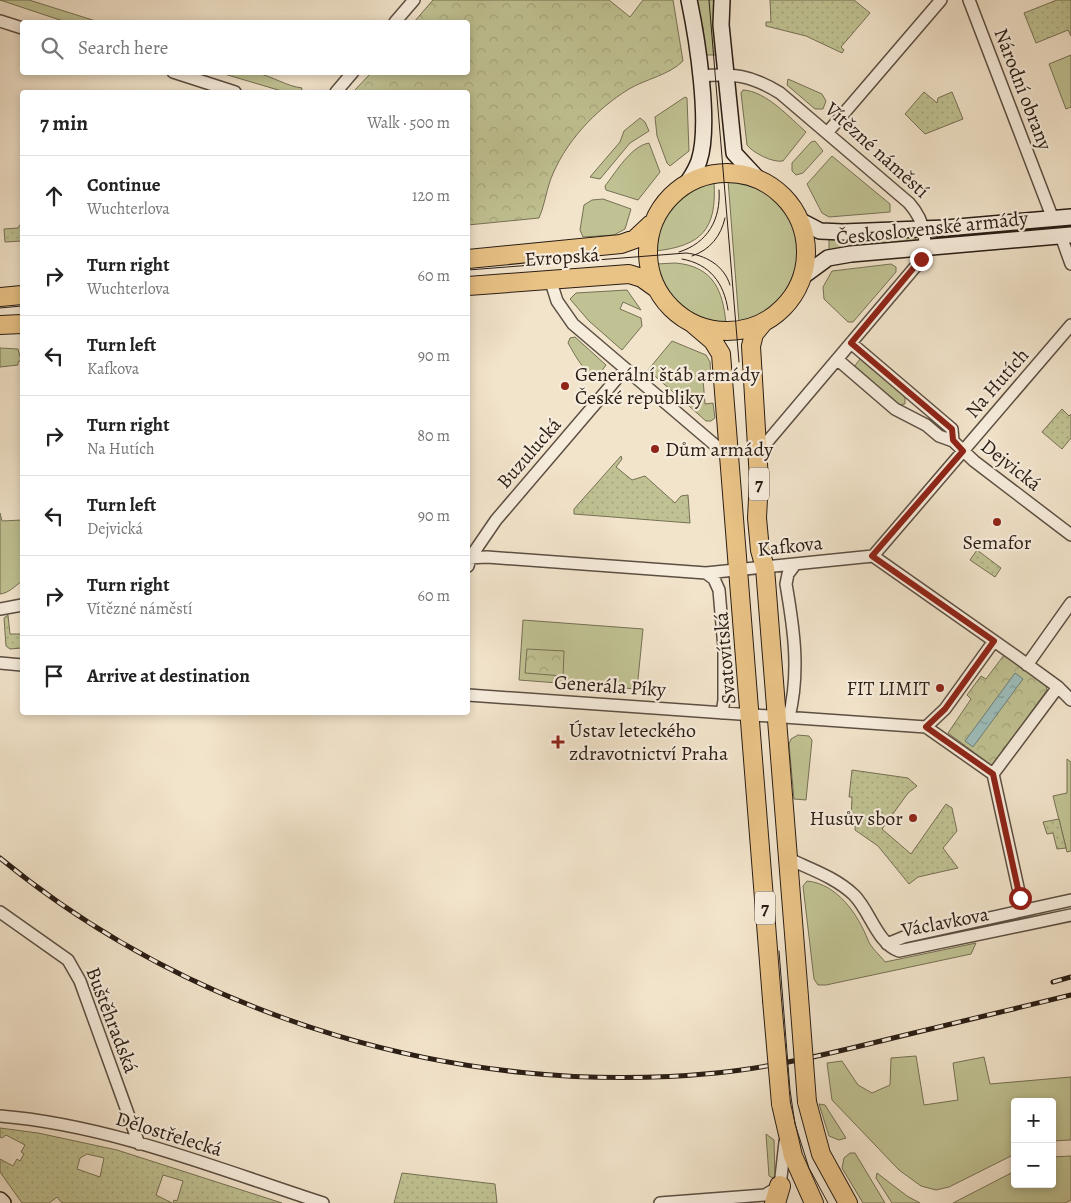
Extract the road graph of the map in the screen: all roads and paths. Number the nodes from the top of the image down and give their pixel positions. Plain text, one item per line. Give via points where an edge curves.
1 (414, 0) edge
2 (690, 0) edge
3 (722, 0) edge
4 (941, 0) edge
5 (969, 0) edge
6 (397, 20) edge
7 (0, 21) edge
8 (20, 27) edge
9 (728, 74) junction
10 (182, 75) edge
11 (350, 75) edge
12 (700, 76) junction
13 (229, 90) edge
14 (338, 90) edge
15 (828, 133) junction
16 (759, 180) junction
17 (686, 185) junction
18 (1071, 217) edge
19 (1053, 218) junction
20 (799, 220) junction
21 (652, 224) junction
22 (924, 228) junction
23 (1066, 235) edge
24 (924, 247) junction
25 (470, 259) edge
26 (1071, 264) edge
27 (802, 277) junction
28 (550, 279) junction
29 (470, 286) edge
30 (656, 288) junction
31 (20, 295) edge
32 (0, 297) edge
33 (763, 323) junction
34 (20, 324) edge
35 (693, 324) junction
36 (0, 325) edge
37 (1071, 325) edge
38 (851, 343) junction
39 (838, 360) junction
40 (625, 369) junction
41 (953, 440) junction
42 (963, 451) junction
43 (757, 454) junction
44 (729, 457) junction
45 (1071, 535) edge
46 (872, 556) junction
47 (470, 558) edge
48 (470, 561) edge
49 (794, 566) junction
50 (765, 568) junction
51 (739, 570) junction
52 (706, 573) junction
53 (1071, 603) edge
54 (20, 605) edge
55 (0, 609) edge
56 (994, 641) junction
57 (0, 663) edge
58 (20, 665) edge
59 (1027, 665) junction
60 (1058, 687) junction
61 (470, 696) edge
62 (1071, 700) edge
63 (722, 713) junction
64 (751, 714) junction
65 (782, 717) junction
66 (926, 727) junction
67 (993, 774) junction
68 (787, 858) junction
69 (1071, 900) edge
70 (1023, 910) junction
71 (0, 912) edge
72 (1071, 916) edge
73 (887, 944) junction
74 (0, 1116) edge
75 (785, 1129) junction
76 (139, 1144) junction
77 (778, 1195) edge
78 (0, 1200) edge
79 (814, 1202) edge
80 (2, 1203) edge
81 (322, 1203) edge
82 (660, 1203) edge
83 (848, 1203) edge

1 - 6 street
2 - 12 main road
3 - 9 main road via 721,25
4 - 15 street
5 - 19 street, Národní obrany
7 - 8 street
9 - 12 street, Vítězné náměstí
9 - 15 street, Vítězné náměstí via 745,76 765,84
9 - 16 main road via 734,153
10 - 13 street
11 - 14 street
12 - 17 main road via 704,123 702,149 695,171
15 - 22 street, Vítězné náměstí via 909,204
16 - 17 main road, 7 via 724,173
16 - 20 main road, 7 via 784,196
17 - 21 main road, 7 via 665,201
18 - 19 main road, Československé armády
19 - 22 main road, Československé armády
20 - 22 main road, Československé armády via 811,228 827,232
20 - 27 main road, 7 via 806,248
21 - 25 main road, Evropská / 7 via 635,239 621,244
21 - 30 main road via 647,255
22 - 24 street, Vítězné náměstí
23 - 24 main road, Československé armády
23 - 26 street
24 - 27 main road, Československé armády via 828,258
24 - 38 street, Vítězné náměstí via 923,256 916,266
27 - 33 main road, 7 via 787,304
28 - 29 main road, Evropská / 7
28 - 30 main road, Evropská / 7 via 629,274
28 - 40 street via 557,301 572,324
30 - 35 main road, 7 via 672,309
31 - 32 main road
33 - 35 main road via 730,331
33 - 43 main road, 7 via 754,334 751,346
34 - 36 main road
35 - 44 main road, Svatovítská / 7 via 714,341 721,354
37 - 42 street, Na Hutích
38 - 39 street, Vítězné náměstí
38 - 41 street, Dejvická via 952,429
39 - 41 street, Dejvická via 895,410 926,424 939,436
39 - 43 street, Vítězné náměstí
40 - 44 street
40 - 47 street, Buzulucká via 496,520
41 - 42 street, Dejvická
42 - 45 street, Dejvická
42 - 46 street, Na Hutích
43 - 50 main road, 7 via 757,518
44 - 51 main road, Svatovítská / 7
46 - 49 street, Kafkova
46 - 56 street
48 - 52 street, Kafkova via 487,557
49 - 50 street, Kafkova
49 - 65 street via 786,584 797,662
50 - 51 street, Kafkova
50 - 65 main road, 7
51 - 52 street, Kafkova
51 - 64 main road, Svatovítská / 7
52 - 63 street, Svatovítská via 714,579 719,590 724,648
53 - 59 street
54 - 55 street
56 - 59 street
56 - 66 street via 945,709
57 - 58 street
59 - 60 street
60 - 62 street
60 - 67 street
61 - 63 street, Generála Píky
63 - 64 street, Generála Píky
64 - 65 street, Generála Píky
64 - 75 main road, Svatovítská / 7, bridge via 780,1104
65 - 66 street, Generála Píky
65 - 68 main road, 7
66 - 67 street
67 - 70 street
68 - 73 street, Václavkova via 849,891 867,911
68 - 83 main road, 7, bridge via 807,1102 822,1154
69 - 70 street, Václavkova
70 - 73 street, Václavkova via 904,937
71 - 76 street, Buštěhradská via 68,960
72 - 73 street, Václavkova via 906,951 894,950
74 - 76 street, Dělostřelecká via 82,1128
75 - 77 street via 784,1167
75 - 79 main road, 7 via 798,1169
76 - 81 street, Dělostřelecká
77 - 82 street
78 - 80 main road

